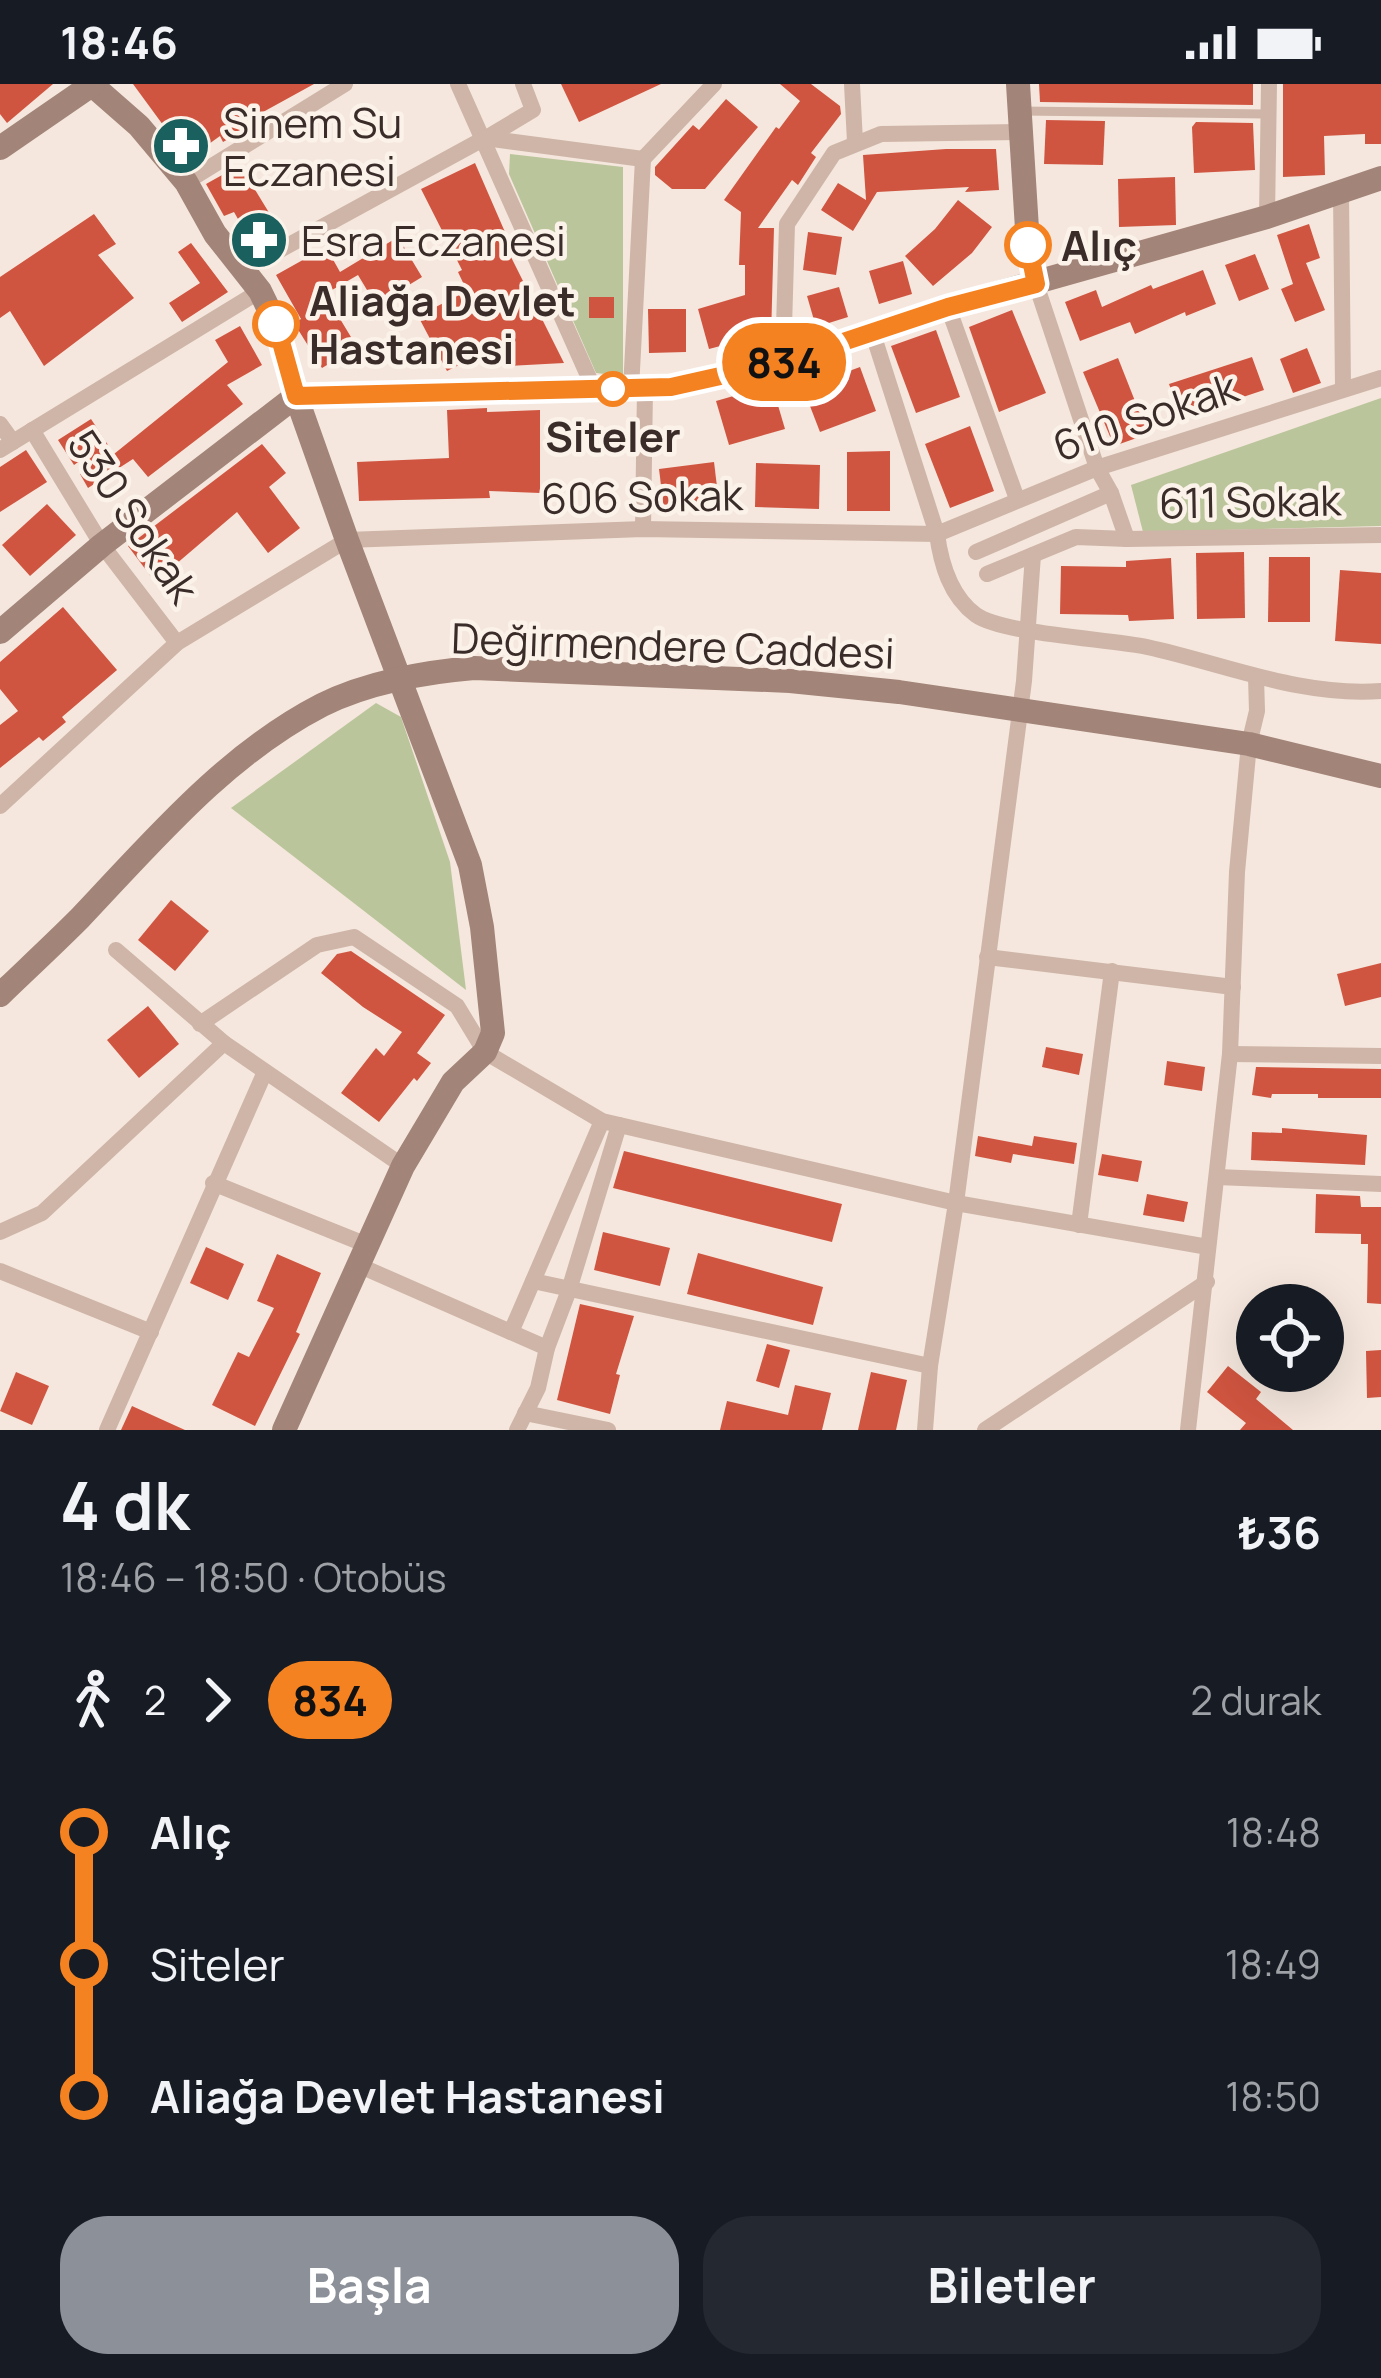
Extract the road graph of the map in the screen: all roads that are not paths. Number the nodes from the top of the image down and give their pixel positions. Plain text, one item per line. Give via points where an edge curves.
1 (92, 84) edge
2 (345, 84) edge
3 (458, 84) edge
4 (523, 84) edge
5 (714, 84) edge
6 (852, 84) edge
7 (1018, 84) edge
8 (1269, 84) edge
9 (1269, 114) junction
10 (1021, 121) junction
11 (485, 139) junction
12 (855, 142) junction
13 (0, 148) edge
14 (643, 160) junction
15 (1381, 178) edge
16 (186, 182) junction
17 (1341, 193) junction
18 (1267, 218) junction
19 (245, 269) junction
20 (1036, 284) junction
21 (260, 292) junction
22 (948, 307) junction
23 (873, 334) junction
24 (783, 362) junction
25 (1381, 378) edge
26 (1343, 388) junction
27 (594, 389) junction
28 (638, 389) junction
29 (296, 396) junction
30 (0, 424) edge
31 (32, 430) junction
32 (7, 446) edge
33 (1097, 467) junction
34 (1112, 493) junction
35 (1017, 499) junction
36 (643, 529) junction
37 (937, 534) junction
38 (1381, 536) edge
39 (1127, 539) junction
40 (347, 540) junction
41 (102, 544) junction
42 (976, 552) dead end
43 (1033, 555) junction
44 (987, 574) dead end
45 (1029, 630) junction
46 (0, 632) edge
47 (177, 643) junction
48 (1256, 677) junction
49 (402, 681) junction
50 (1381, 691) edge
51 (1020, 710) junction
52 (1249, 744) junction
53 (1381, 776) edge
54 (0, 806) edge
55 (116, 950) dead end
56 (987, 958) junction
57 (1112, 971) junction
58 (1233, 987) junction
59 (0, 994) edge
60 (200, 1024) junction
61 (224, 1043) junction
62 (485, 1052) junction
63 (1230, 1054) junction
64 (1381, 1056) edge
65 (265, 1074) junction
66 (610, 1123) junction
67 (403, 1166) junction
68 (1217, 1177) junction
69 (213, 1184) junction
70 (1381, 1184) edge
71 (956, 1203) junction
72 (1078, 1225) junction
73 (0, 1232) edge
74 (1208, 1247) junction
75 (363, 1255) junction
76 (0, 1271) edge
77 (533, 1281) junction
78 (1207, 1282) junction
79 (569, 1290) junction
80 (152, 1332) junction
81 (512, 1332) junction
82 (547, 1348) junction
83 (930, 1366) junction
84 (521, 1422) edge
85 (107, 1430) edge
86 (284, 1430) edge
87 (608, 1430) edge
88 (925, 1430) edge
89 (985, 1430) edge
90 (1188, 1430) edge

1 - 13 street
1 - 16 street
2 - 16 street
3 - 11 street
4 - 11 street via 533,110
5 - 14 street
6 - 12 street
7 - 10 street
8 - 9 street
9 - 10 lane
9 - 18 street
10 - 12 street
10 - 20 street
11 - 14 street
11 - 19 street
11 - 27 street
12 - 24 street via 834,153 787,224
14 - 28 street
15 - 17 street
16 - 19 street
17 - 18 street
17 - 26 street
18 - 20 street
19 - 21 street
20 - 22 street
20 - 33 street, 611 Sokak
21 - 29 street
21 - 31 street
22 - 23 street
22 - 35 street
23 - 24 street
23 - 37 street
24 - 28 street
25 - 26 street, 610 Sokak
26 - 33 street, 610 Sokak
27 - 28 street
27 - 29 street
28 - 36 street
29 - 40 street
29 - 41 street
30 - 32 street
31 - 32 street
31 - 41 street, 530 Sokak
33 - 34 street, 611 Sokak
33 - 35 street, 610 Sokak
34 - 39 street, 611 Sokak
34 - 42 street
35 - 37 street, 610 Sokak
36 - 37 street, 606 Sokak
36 - 40 street, 606 Sokak
37 - 45 street via 954,592 978,617
38 - 39 street, 611 Sokak
39 - 43 street via 1076,537
40 - 47 street
40 - 49 street
41 - 46 street
41 - 47 street, 530 Sokak
43 - 44 street
43 - 45 street
45 - 48 street via 1148,647
45 - 51 street
47 - 54 street
48 - 50 street
48 - 52 street
49 - 51 street, Değirmendere Caddesi via 473,668 790,681
49 - 59 street, Değirmendere Caddesi via 322,705 242,760 195,797
49 - 62 street via 470,865 491,990 494,1033
51 - 52 street, Değirmendere Caddesi
51 - 56 street
52 - 53 street, Değirmendere Caddesi
52 - 58 street
55 - 60 street
56 - 57 street
56 - 71 street
57 - 58 street
57 - 72 street
58 - 63 street
60 - 61 street
60 - 62 street via 317,945 354,937 457,1006
61 - 65 street
61 - 73 street via 42,1213
62 - 66 street
62 - 67 street via 453,1082
63 - 64 street
63 - 68 street
65 - 67 street
65 - 69 street
66 - 71 street
66 - 77 street
66 - 79 street
67 - 75 street
68 - 70 street
68 - 74 street
69 - 75 street
69 - 80 street
71 - 72 street
71 - 83 street
72 - 74 street
74 - 78 street
75 - 81 street
75 - 86 street
76 - 80 street
77 - 79 street
77 - 81 street
78 - 89 street
78 - 90 street
79 - 82 street
79 - 83 street
80 - 85 street
81 - 82 street
82 - 84 street
83 - 88 street
84 - 87 street

